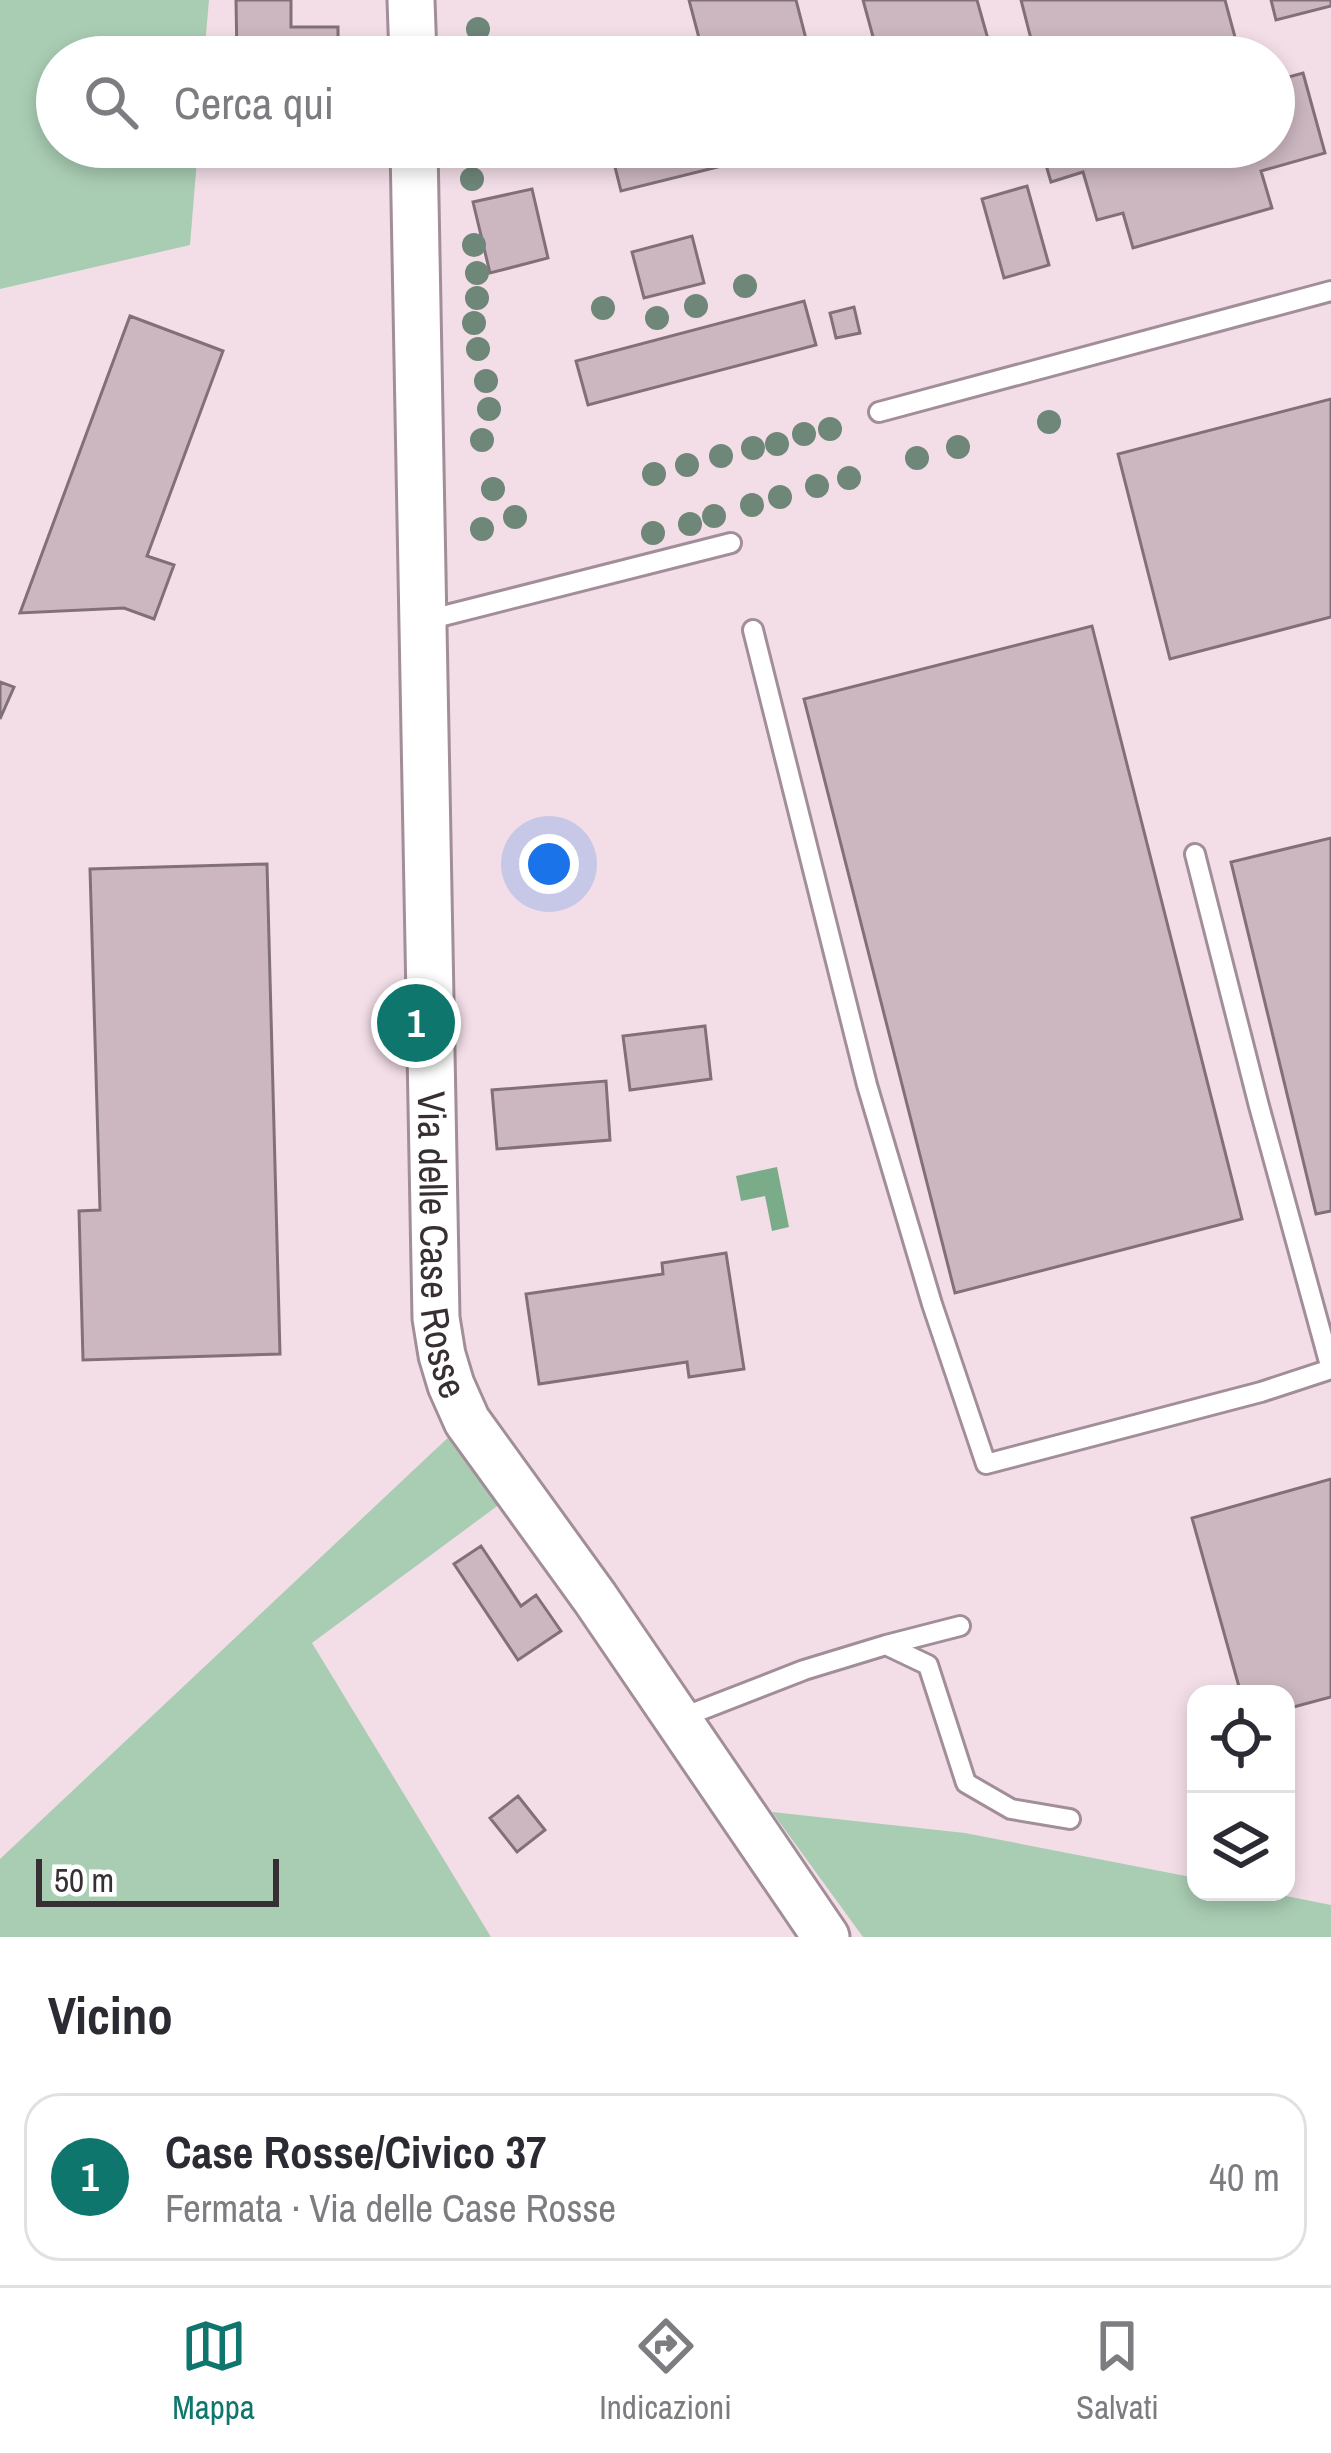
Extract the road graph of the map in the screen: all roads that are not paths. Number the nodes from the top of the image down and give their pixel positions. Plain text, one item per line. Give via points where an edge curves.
1 (411, 0) edge
2 (412, 36) edge
3 (414, 168) edge
4 (1331, 291) edge
5 (878, 412) dead end
6 (731, 543) dead end
7 (423, 621) junction
8 (753, 630) dead end
9 (1195, 854) dead end
10 (1331, 1369) edge
11 (960, 1626) dead end
12 (886, 1645) junction
13 (678, 1719) junction
14 (1070, 1820) dead end
15 (826, 1937) edge

1 - 2 street
3 - 7 street, Via delle Case Rosse
4 - 5 lane
6 - 7 lane
7 - 13 street, Via delle Case Rosse via 442,1355 467,1421
8 - 10 lane via 867,1085 986,1464
9 - 10 lane
11 - 12 lane
12 - 13 lane
12 - 14 lane via 928,1665 966,1783 1011,1809
13 - 15 street, Via delle Case Rosse

